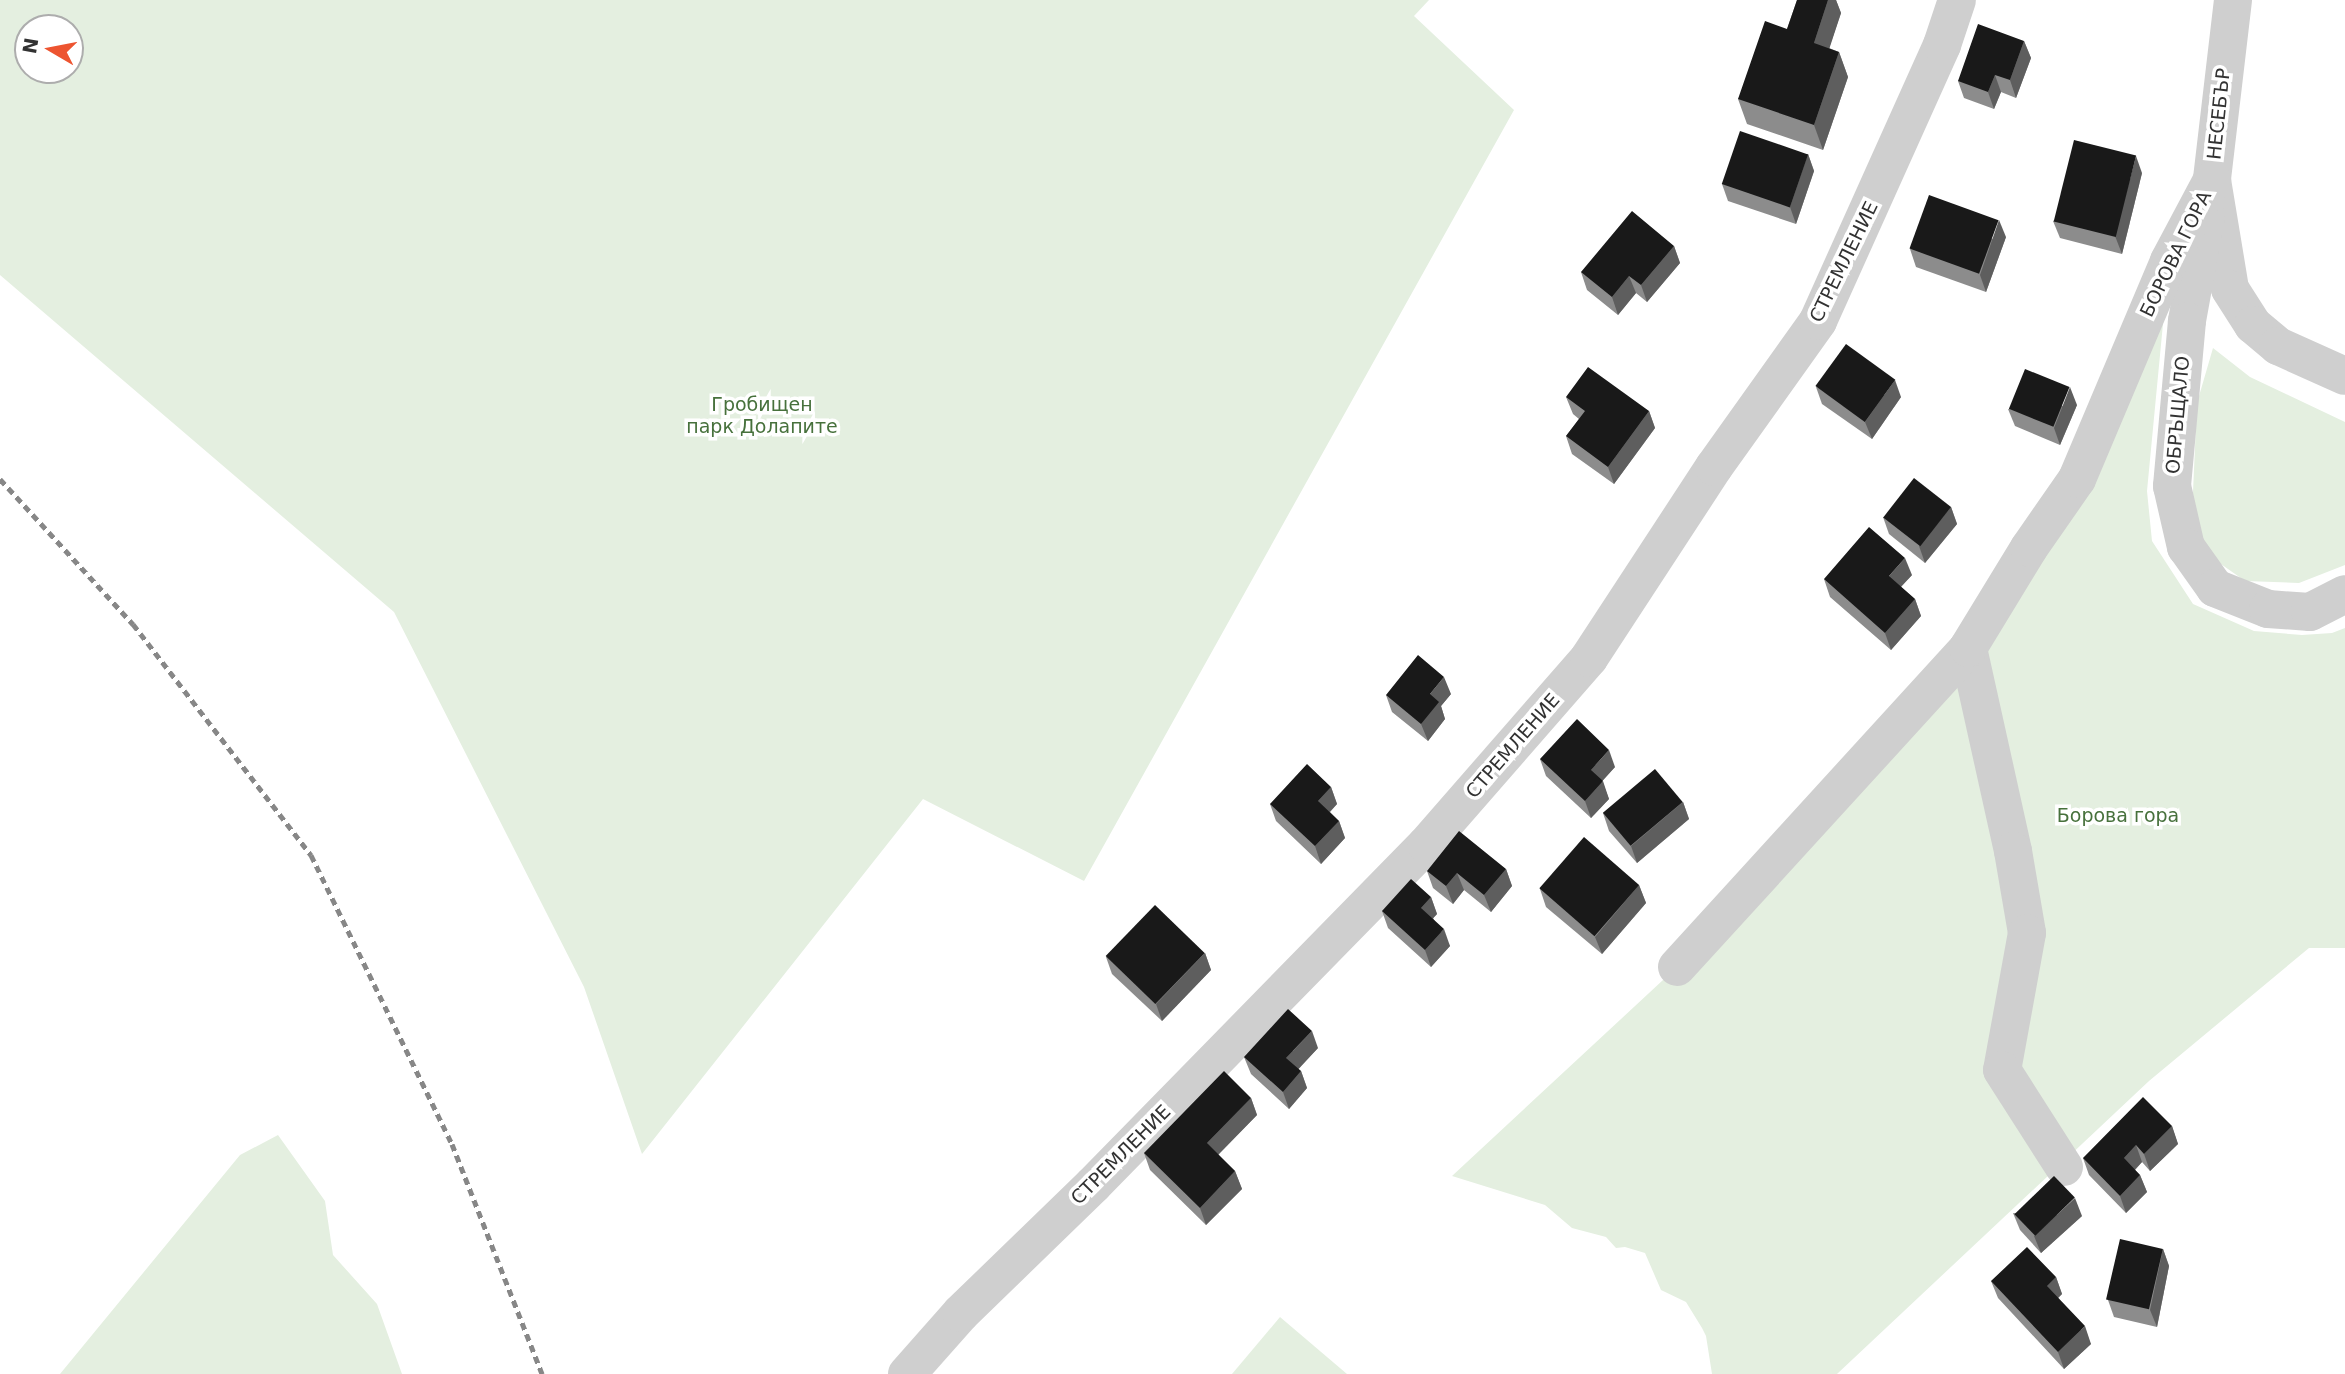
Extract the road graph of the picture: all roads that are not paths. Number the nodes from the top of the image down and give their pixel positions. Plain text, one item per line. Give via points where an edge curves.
1 (1957, 0) edge
2 (2233, 0) edge
3 (2212, 180) junction
4 (2344, 377) edge
5 (2345, 594) edge
6 (1968, 648) junction
7 (1677, 967) dead end
8 (2064, 1167) dead end
9 (907, 1374) edge

1 - 9 street, СТРЕМЛЕНИЕ via 1920,95 1818,321 1714,467 1589,659 1426,845 961,1313
2 - 3 street, НЕСЕБЪР
3 - 4 street, НЕСЕБЪР via 2230,289 2253,325 2278,346
3 - 5 street, ОБРЪЩАЛО via 2187,321 2172,485 2186,547 2215,588 2268,609 2310,612
3 - 6 street, БОРОВА ГОРА via 2169,261 2077,479
6 - 7 street, БОРОВА ГОРА
6 - 8 street via 2027,933 2001,1070

